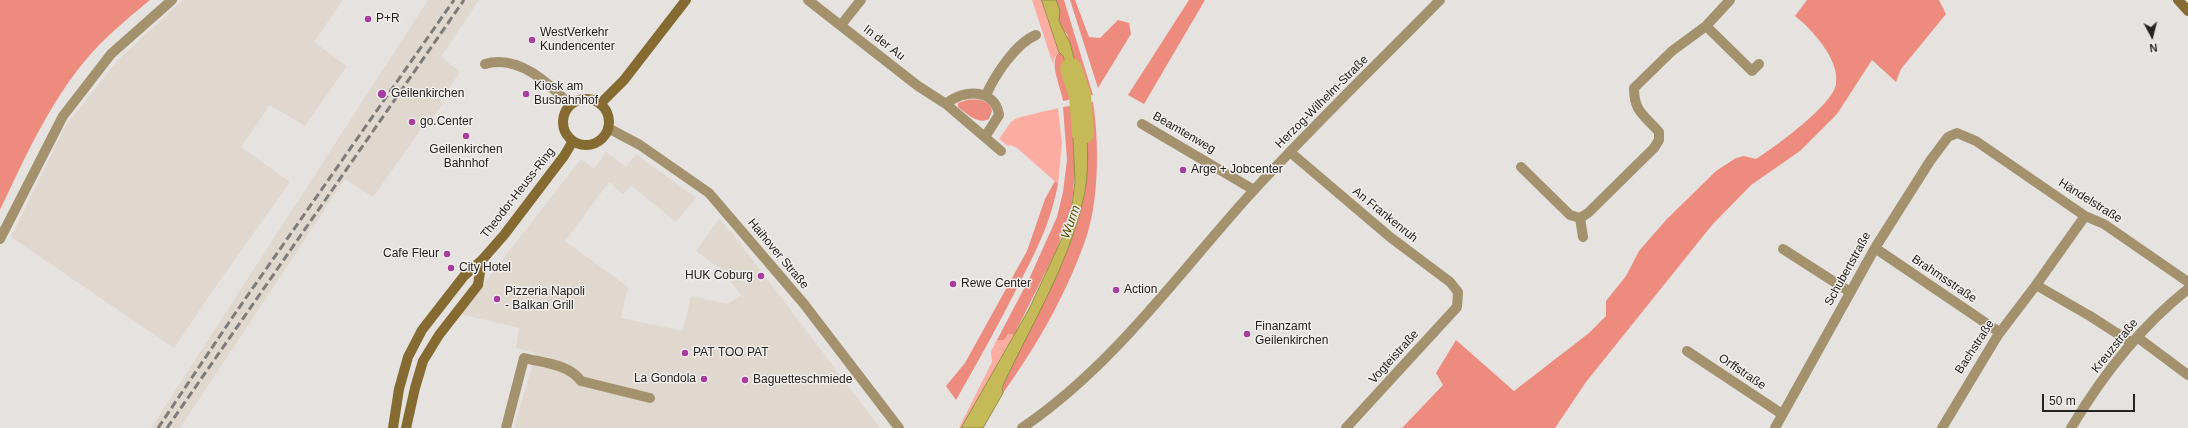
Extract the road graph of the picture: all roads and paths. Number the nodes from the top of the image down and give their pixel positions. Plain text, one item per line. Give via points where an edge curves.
1 (172, 0) edge
2 (686, 0) edge
3 (808, 0) edge
4 (861, 0) edge
5 (1440, 0) edge
6 (1730, 0) edge
7 (2178, 0) edge
8 (2188, 11) edge
9 (841, 24) junction
10 (1706, 26) junction
11 (1036, 35) dead end
12 (485, 64) dead end
13 (1759, 64) dead end
14 (986, 95) junction
15 (600, 104) junction
16 (946, 104) junction
17 (570, 105) junction
18 (1142, 124) dead end
19 (608, 128) junction
20 (1957, 134) joint
21 (985, 137) junction
22 (573, 141) junction
23 (1002, 151) dead end
24 (1290, 152) junction
25 (1521, 167) dead end
26 (1254, 190) junction
27 (2085, 216) junction
28 (1580, 218) junction
29 (1583, 237) dead end
30 (0, 239) edge
31 (1875, 248) junction
32 (1783, 249) dead end
33 (482, 260) junction
34 (2188, 282) edge
35 (2036, 285) junction
36 (2188, 289) edge
37 (1850, 292) junction
38 (1459, 301) joint
39 (1999, 332) junction
40 (2134, 340) junction
41 (1687, 351) dead end
42 (2188, 375) edge
43 (650, 398) dead end
44 (1782, 414) junction
45 (393, 428) edge
46 (406, 428) edge
47 (506, 428) edge
48 (899, 428) edge
49 (1022, 428) edge
50 (1346, 428) edge
51 (1775, 428) edge
52 (1942, 428) edge
53 (2072, 428) edge

1 - 30 street via 111,54 63,116
2 - 15 main road via 624,80
3 - 9 street, In der Au
4 - 9 street
5 - 24 street, Herzog-Wilhelm-Straße
6 - 10 street
7 - 8 main road
9 - 16 street, In der Au via 918,86
10 - 13 street via 1752,71
10 - 28 street via 1672,50 1634,88 1634,102 1659,132 1659,140 1627,176
11 - 14 street via 1028,38 999,71
12 - 17 street via 494,61 509,62 530,71 554,88
14 - 16 street via 966,93
14 - 21 street via 998,106 999,115
15 - 17 main road via 582,100
15 - 19 main road via 607,112
16 - 21 street, In der Au
17 - 22 main road via 564,115 564,126
18 - 26 street, Beamtenweg
19 - 22 main road via 603,137 594,144 583,145
19 - 48 street, Haihover Straße via 640,144 709,193 804,304
20 - 27 street, Händelstraße via 1976,141
20 - 31 street, Schubertstraße via 1948,137 1941,146
21 - 23 street, In der Au
22 - 33 main road, Theodor-Heuss-Ring via 560,162
24 - 26 street, Herzog-Wilhelm-Straße
24 - 38 street, An Frankenruh via 1386,234 1450,282 1458,292
25 - 28 street via 1570,215
26 - 49 street, Herzog-Wilhelm-Straße via 1118,343 1071,391
27 - 34 street, Händelstraße via 2104,224
27 - 35 street, Bachstraße
28 - 29 street
31 - 37 street, Schubertstraße
31 - 39 street, Brahmsstraße
32 - 37 street
33 - 45 main road, Theodor-Heuss-Ring via 464,276 422,330 408,357 397,399
33 - 46 main road, Theodor-Heuss-Ring via 478,284 439,335 423,361 414,388
35 - 39 street, Bachstraße
35 - 40 street
36 - 40 street, Kreuzstraße via 2166,307
37 - 44 street, Schubertstraße
38 - 50 street, Vogteistraße via 1453,312
39 - 52 street, Bachstraße
40 - 42 street
40 - 53 street, Kreuzstraße via 2102,381
41 - 44 street, Orffstraße
43 - 47 street via 581,381 575,373 566,369 524,358
44 - 51 street, Schubertstraße

